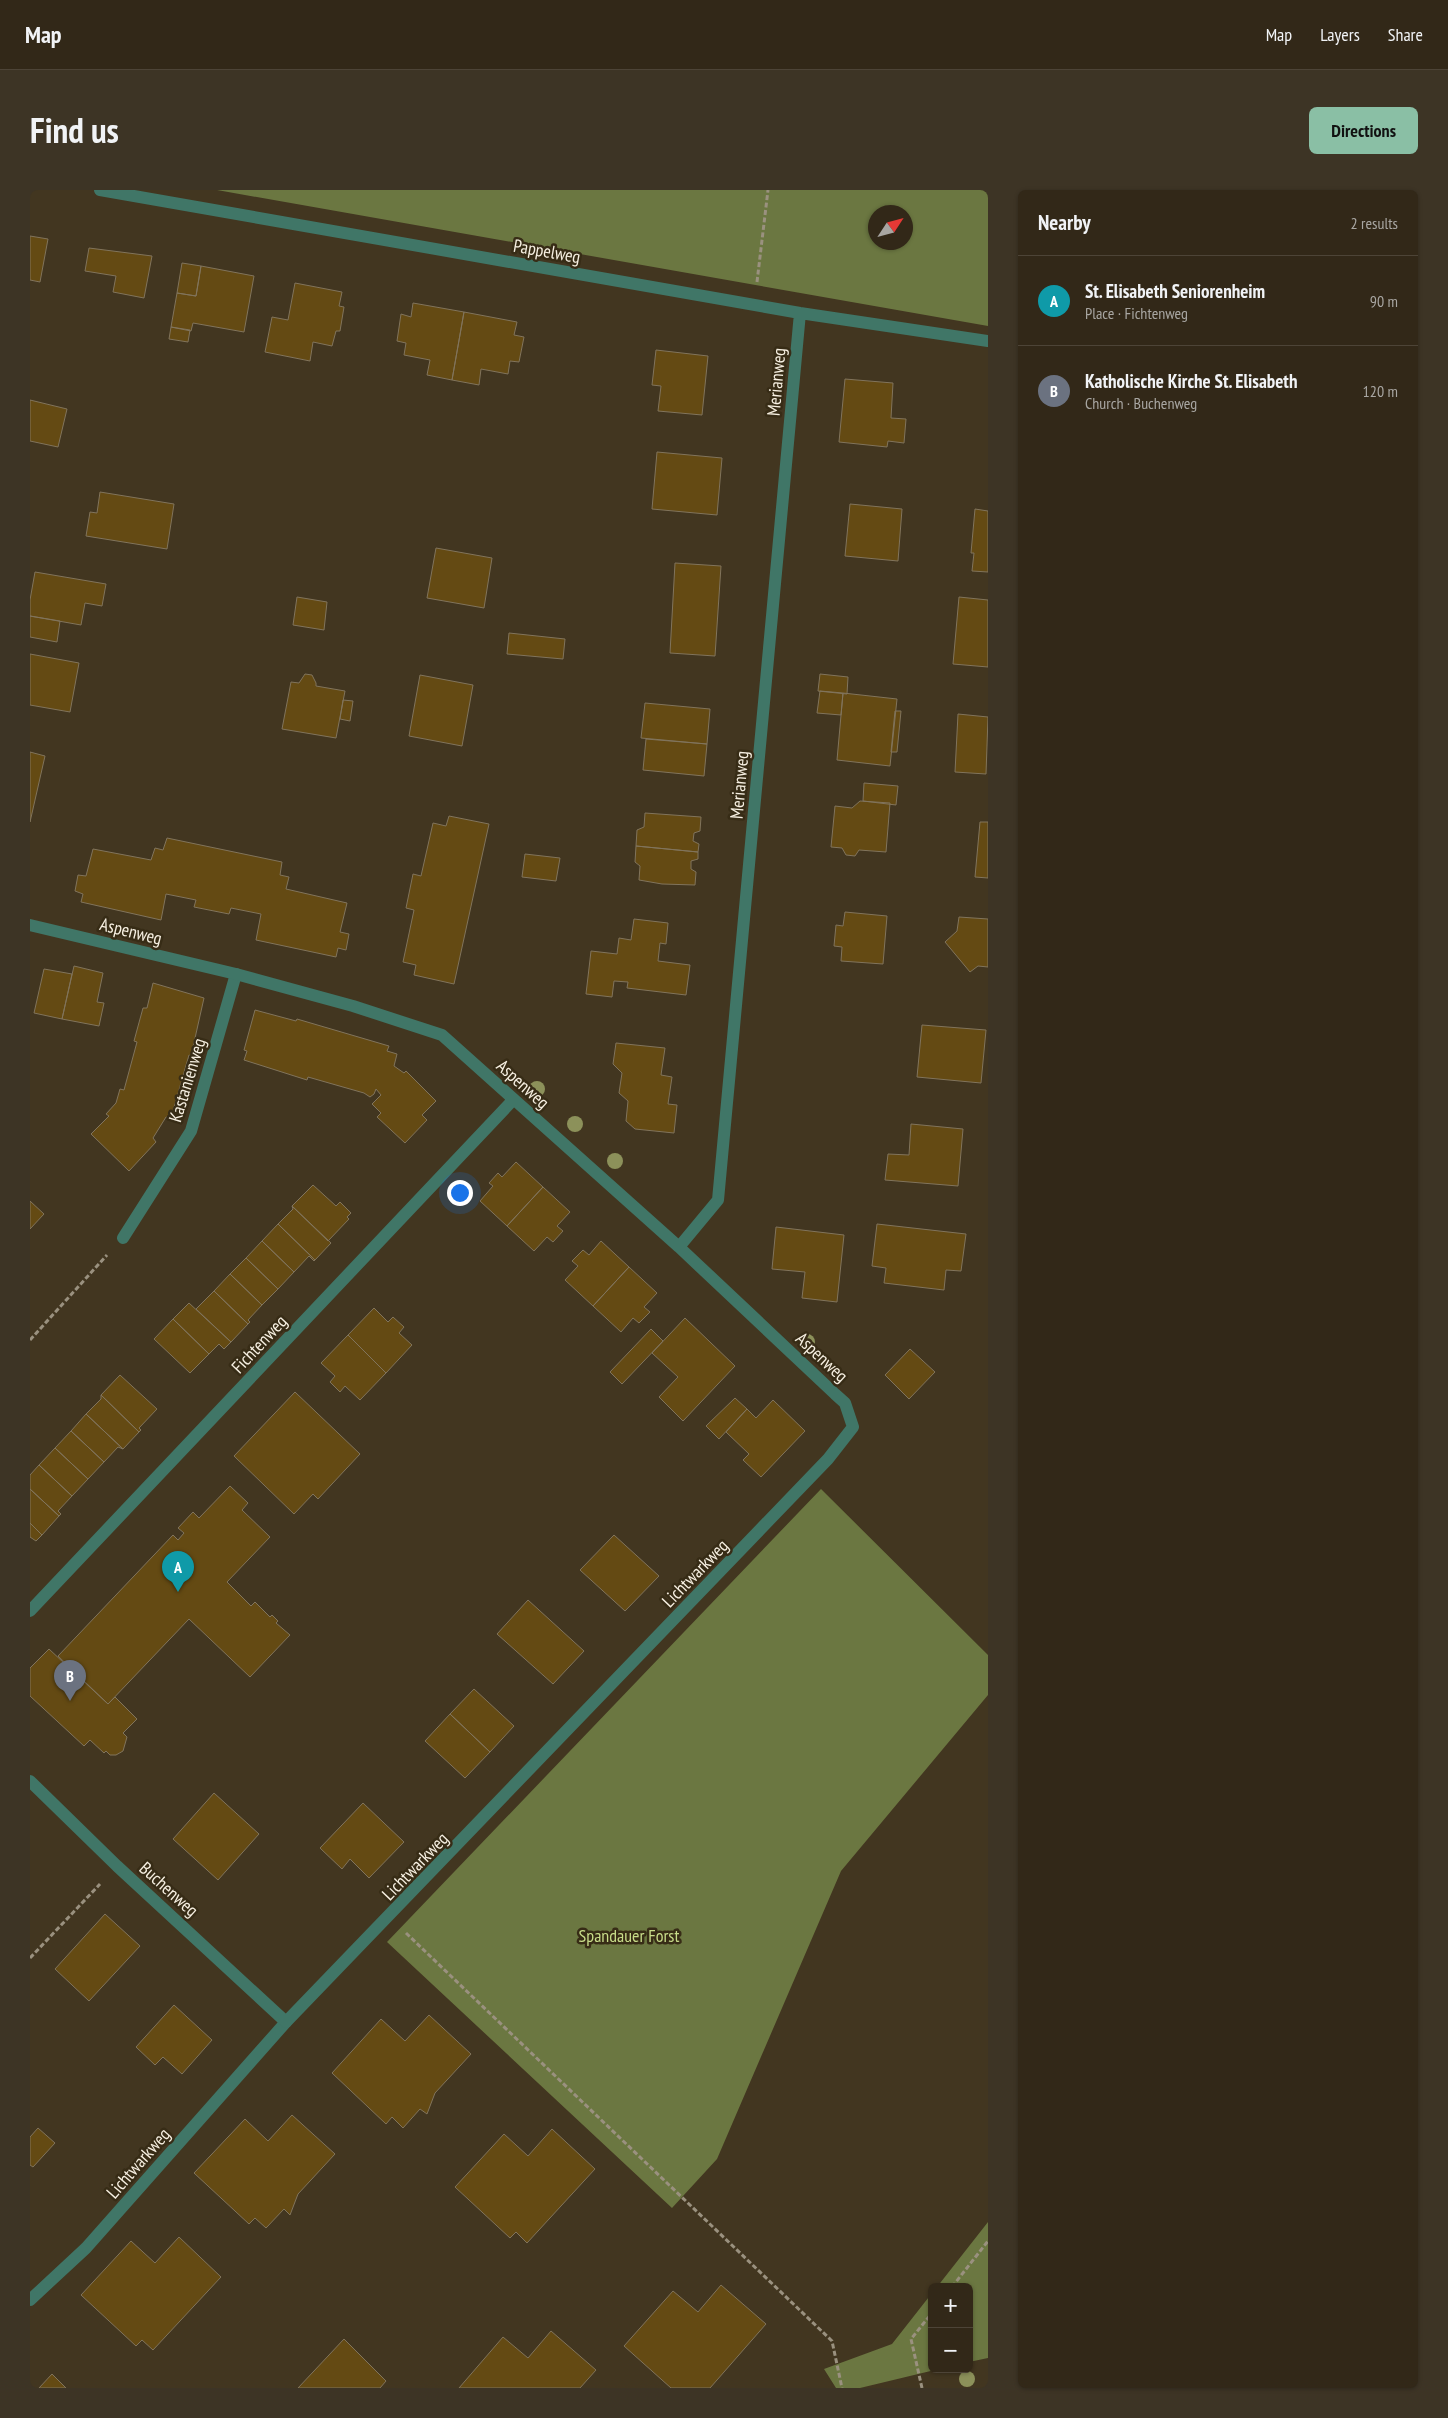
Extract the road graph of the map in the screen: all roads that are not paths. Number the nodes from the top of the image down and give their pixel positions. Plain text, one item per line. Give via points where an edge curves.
1 (100, 190) edge
2 (800, 313) junction
3 (988, 341) edge
4 (30, 925) edge
5 (236, 974) junction
6 (513, 1100) junction
7 (123, 1238) road end
8 (679, 1247) junction
9 (828, 1460) joint
10 (30, 1612) edge
11 (30, 1780) edge
12 (286, 2022) junction
13 (30, 2300) edge

1 - 2 street, Pappelweg
2 - 3 street, Pappelweg
2 - 8 street, Merianweg via 718,1200
4 - 5 street, Aspenweg
5 - 6 street, Aspenweg via 353,1006 442,1035
5 - 7 street, Kastanienweg via 192,1131
6 - 8 street, Aspenweg
6 - 10 street, Fichtenweg
8 - 9 street, Aspenweg via 845,1403 853,1428
9 - 12 street, Lichtwarkweg
11 - 12 street, Buchenweg via 117,1866
12 - 13 street, Lichtwarkweg via 86,2248

